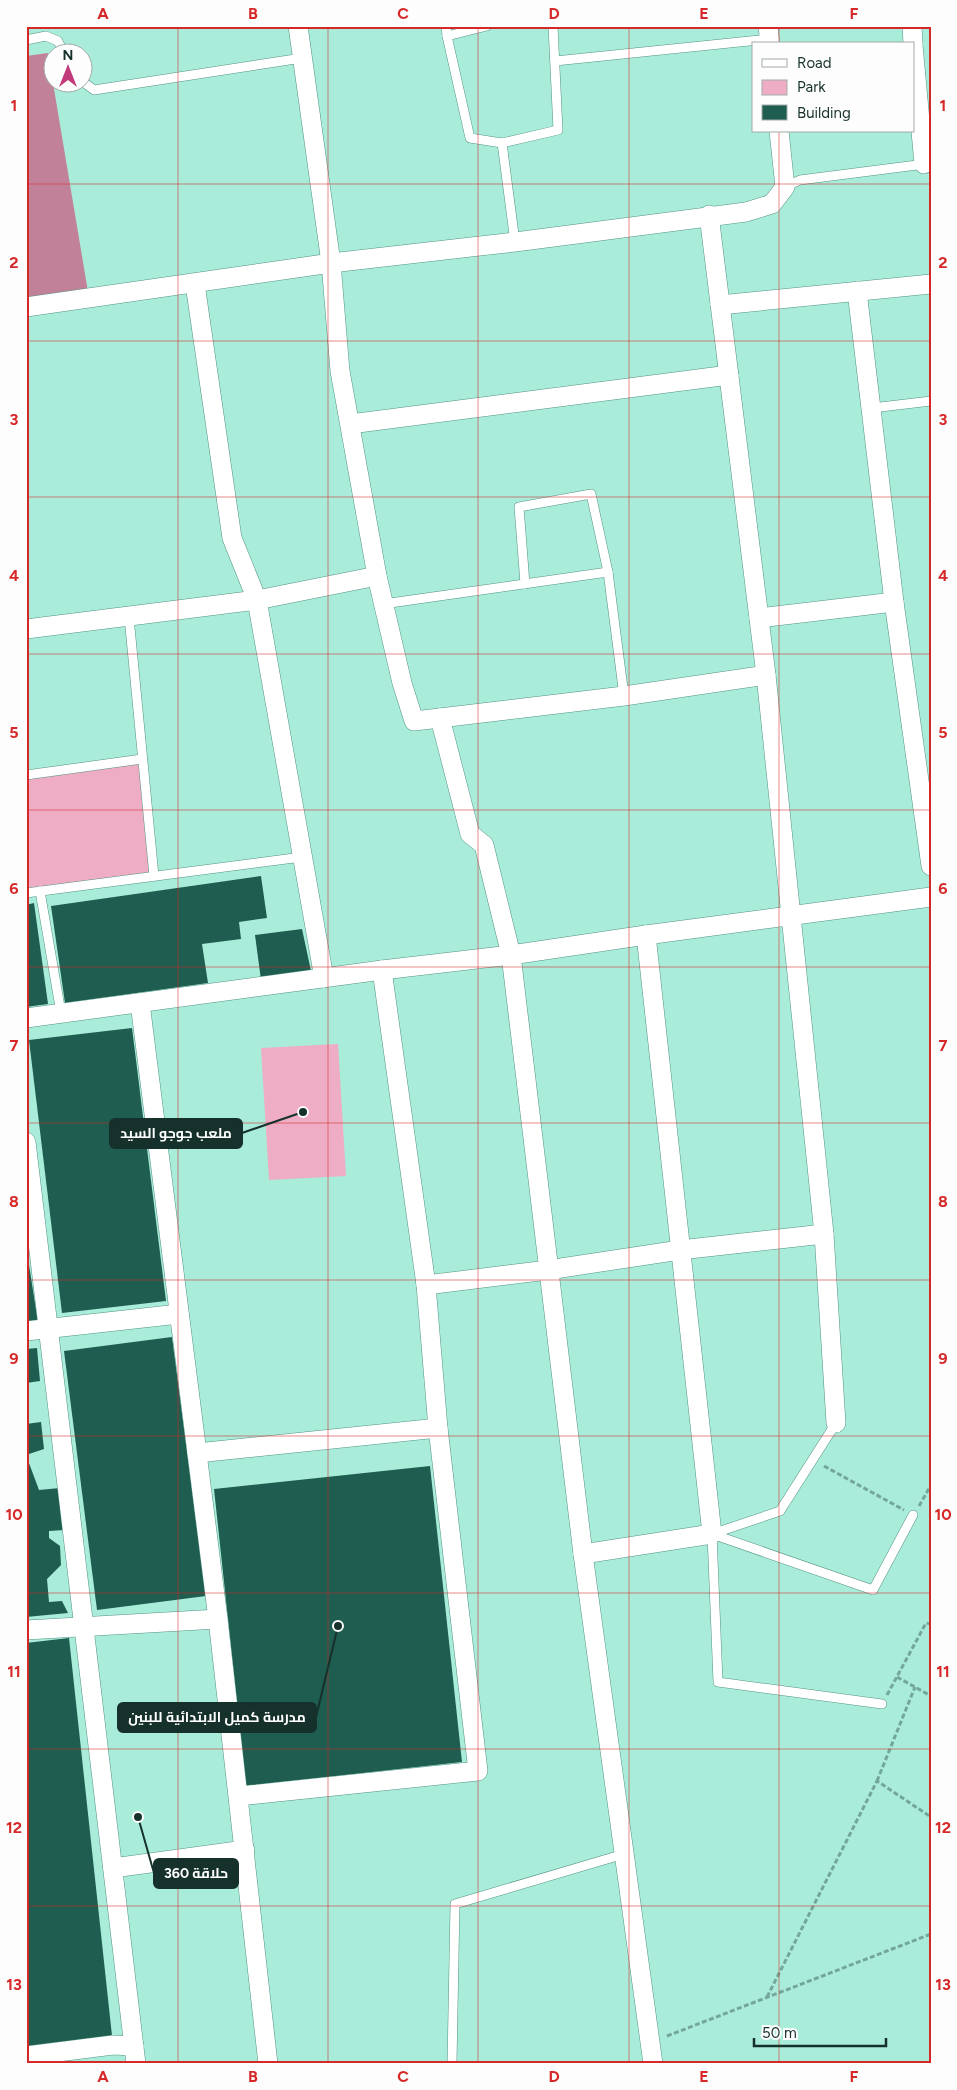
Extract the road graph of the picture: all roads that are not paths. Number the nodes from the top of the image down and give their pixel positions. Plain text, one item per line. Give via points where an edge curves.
1 (298, 26) edge
2 (487, 26) edge
3 (553, 26) edge
4 (912, 26) edge
5 (447, 31) edge
6 (769, 36) edge
7 (26, 40) edge
8 (59, 42) edge
9 (913, 42) edge
10 (914, 52) edge
11 (302, 58) junction
12 (554, 61) junction
13 (92, 88) edge
14 (779, 132) edge
15 (502, 143) junction
16 (928, 164) edge
17 (785, 187) junction
18 (709, 215) junction
19 (515, 242) junction
20 (331, 262) junction
21 (195, 284) junction
22 (931, 284) edge
23 (858, 291) junction
24 (720, 305) junction
25 (26, 307) edge
26 (729, 374) junction
27 (931, 401) edge
28 (872, 408) junction
29 (350, 424) junction
30 (608, 572) junction
31 (377, 576) junction
32 (525, 584) junction
33 (257, 600) junction
34 (894, 602) junction
35 (383, 604) junction
36 (129, 617) junction
37 (759, 618) junction
38 (26, 629) edge
39 (766, 675) junction
40 (624, 696) junction
41 (440, 718) junction
42 (142, 759) junction
43 (925, 770) edge
44 (26, 775) edge
45 (302, 857) junction
46 (931, 866) edge
47 (154, 876) junction
48 (40, 891) junction
49 (26, 893) edge
50 (931, 897) edge
51 (790, 915) junction
52 (646, 935) junction
53 (511, 955) junction
54 (382, 970) junction
55 (324, 978) junction
56 (140, 1003) junction
57 (61, 1014) junction
58 (26, 1018) edge
59 (26, 1142) edge
60 (824, 1234) junction
61 (680, 1250) junction
62 (548, 1270) junction
63 (426, 1285) junction
64 (179, 1314) junction
65 (48, 1329) junction
66 (26, 1331) edge
67 (836, 1423) joint
68 (438, 1428) junction
69 (197, 1453) junction
70 (914, 1515) road end
71 (712, 1534) junction
72 (582, 1554) junction
73 (218, 1619) junction
74 (84, 1625) junction
75 (26, 1630) edge
76 (882, 1704) road end
77 (239, 1796) junction
78 (245, 1850) junction
79 (624, 1854) junction
80 (113, 1868) junction
81 (135, 2055) edge
82 (26, 2056) edge
83 (268, 2064) edge
84 (452, 2064) edge
85 (653, 2064) edge

1 - 11 street
2 - 5 lane
3 - 12 lane
4 - 9 street
5 - 15 lane via 470,138
6 - 12 lane
7 - 8 lane via 46,36
10 - 16 street
11 - 13 lane
11 - 20 street
12 - 15 lane via 558,130
14 - 17 street
15 - 19 lane
16 - 17 lane via 800,180
17 - 18 street via 772,204 746,212
18 - 19 street
18 - 24 street
19 - 20 street
20 - 21 street
20 - 29 street via 340,371
21 - 25 street
21 - 33 street via 232,538
22 - 23 street
23 - 24 street
23 - 28 street
24 - 26 street
26 - 29 street
26 - 37 street
27 - 28 lane
28 - 34 street
29 - 31 street
30 - 32 lane
30 - 32 lane via 591,494 519,507
30 - 40 lane
31 - 33 street
31 - 35 street
32 - 35 lane
33 - 36 street
33 - 45 street
34 - 37 street
34 - 43 street
35 - 41 street via 414,721
36 - 38 street
36 - 42 lane
37 - 39 street
39 - 40 street
39 - 51 street
40 - 41 street
41 - 53 street via 470,834 484,845
42 - 44 lane
42 - 47 lane
43 - 46 street
45 - 47 lane
45 - 55 street
47 - 48 lane
48 - 49 lane
48 - 57 lane
50 - 51 street
51 - 52 street
51 - 60 street
52 - 53 street
52 - 61 street
53 - 54 street
53 - 62 street
54 - 55 street
54 - 63 street
55 - 56 street
56 - 57 street
56 - 64 street
57 - 58 street
59 - 65 street
60 - 61 street
60 - 67 street
61 - 62 street
61 - 71 street
62 - 63 street
62 - 72 street
63 - 68 street
64 - 65 street
64 - 69 street
65 - 66 street
65 - 74 street
67 - 71 lane via 780,1511
68 - 69 street
68 - 77 street via 478,1771
69 - 73 street
70 - 71 lane via 873,1590
71 - 72 street
71 - 76 lane via 718,1682
72 - 79 street
73 - 74 street
73 - 77 street
74 - 75 street
74 - 80 street
77 - 78 street
78 - 80 street
78 - 83 street
79 - 84 lane via 455,1904
79 - 85 street
80 - 81 street
81 - 82 street via 113,2045

